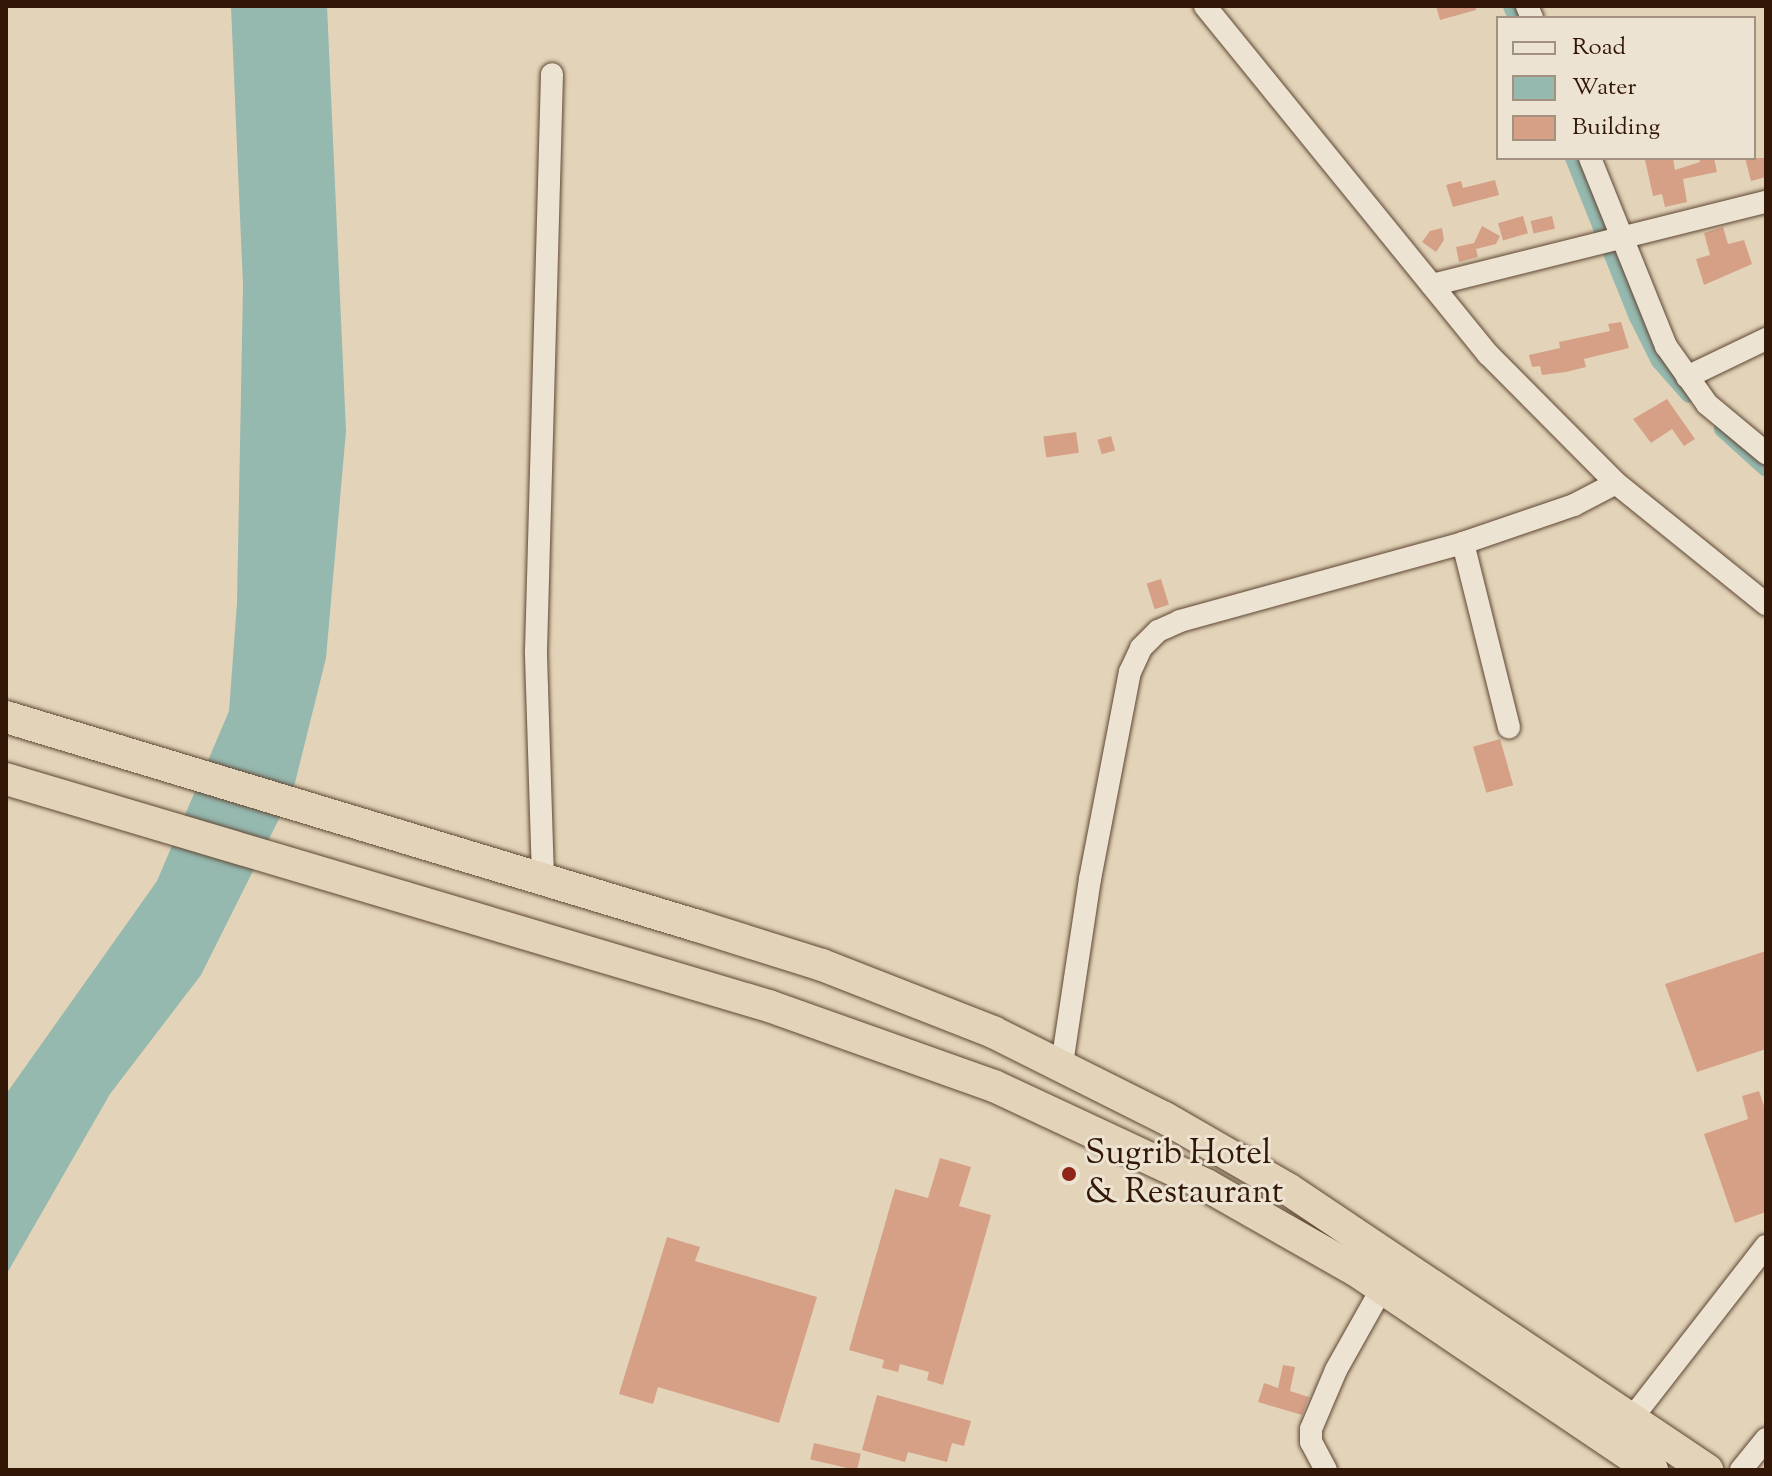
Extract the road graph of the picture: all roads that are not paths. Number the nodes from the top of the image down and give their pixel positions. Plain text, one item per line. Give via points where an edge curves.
1 (1205, 6) edge
2 (552, 74) dead end
3 (1591, 160) edge
4 (1766, 202) edge
5 (1626, 239) junction
6 (1432, 285) junction
7 (1766, 339) edge
8 (1687, 377) junction
9 (1766, 453) edge
10 (1616, 483) junction
11 (1463, 543) junction
12 (1766, 604) edge
13 (6, 717) edge
14 (1509, 727) dead end
15 (6, 779) edge
16 (543, 878) junction
17 (1062, 1064) junction
18 (1766, 1246) edge
19 (1382, 1288) junction
20 (1632, 1418) junction
21 (1766, 1439) edge
22 (1326, 1470) edge
23 (1652, 1470) edge
24 (1707, 1470) edge
25 (1741, 1470) edge

1 - 6 street
2 - 16 street via 536,651
3 - 5 street
4 - 5 street
5 - 6 street
5 - 8 street via 1647,306
6 - 10 street via 1488,354
7 - 8 street
8 - 9 street via 1707,404
10 - 11 street via 1574,505
10 - 12 street
11 - 14 street
11 - 17 street via 1180,621 1158,631 1141,648 1130,672 1090,879
13 - 16 highway
15 - 19 highway via 769,1006 994,1086 1206,1185
16 - 17 highway via 822,965
17 - 20 highway via 1288,1189
18 - 20 street
19 - 22 street via 1336,1370 1311,1429 1311,1442
19 - 23 highway
20 - 24 highway
21 - 25 street

